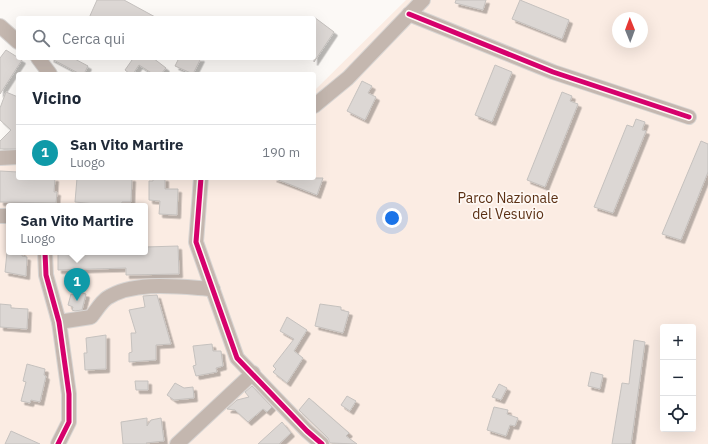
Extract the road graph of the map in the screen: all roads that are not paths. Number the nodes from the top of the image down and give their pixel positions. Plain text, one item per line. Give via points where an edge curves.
1 (423, 0) edge
2 (409, 14) junction
3 (0, 26) edge
4 (16, 40) edge
5 (40, 60) edge
6 (48, 72) edge
7 (316, 104) edge
8 (689, 117) dead end
9 (16, 157) edge
10 (0, 158) edge
11 (201, 180) edge
12 (45, 255) edge
13 (213, 289) junction
14 (59, 322) junction
15 (253, 374) junction
16 (58, 444) edge
17 (177, 444) edge
18 (322, 444) edge

1 - 2 street
2 - 7 street via 348,78
2 - 8 street via 553,72
3 - 4 street
5 - 6 street
9 - 10 street
11 - 13 street via 196,242
12 - 14 street via 46,275
13 - 14 street via 167,286 128,289 107,298 91,316
13 - 15 street via 237,358
14 - 16 street via 69,394 69,422
15 - 17 street
15 - 18 street

